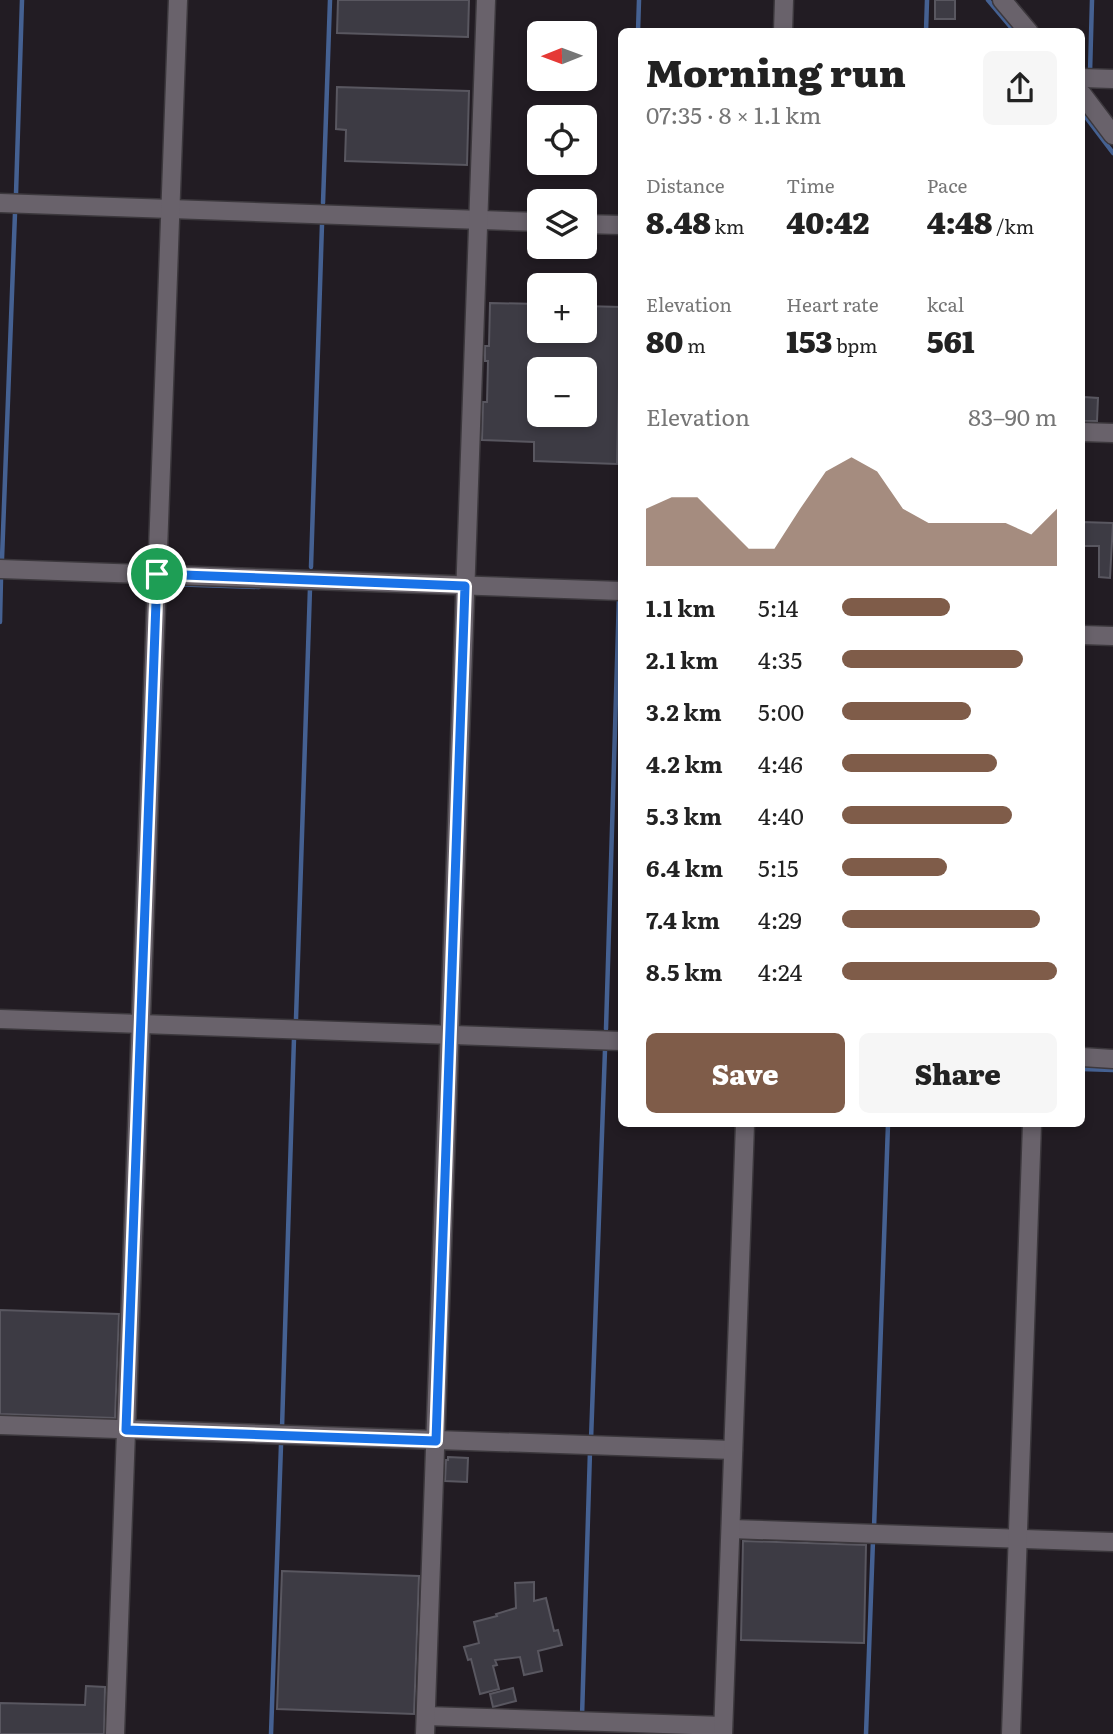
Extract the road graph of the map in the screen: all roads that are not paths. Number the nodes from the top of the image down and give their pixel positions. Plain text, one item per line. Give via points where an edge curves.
1 (178, 0) edge
2 (486, 0) edge
3 (785, 0) edge
4 (1002, 0) edge
5 (783, 28) edge
6 (1026, 28) edge
7 (1085, 78) edge
8 (1113, 79) edge
9 (1085, 98) edge
10 (1113, 135) edge
11 (0, 203) edge
12 (170, 209) junction
13 (479, 220) junction
14 (527, 222) edge
15 (597, 224) edge
16 (618, 225) edge
17 (1085, 432) edge
18 (1113, 433) edge
19 (0, 569) edge
20 (157, 574) junction
21 (465, 586) junction
22 (618, 591) edge
23 (1085, 635) edge
24 (1113, 636) edge
25 (0, 1019) edge
26 (142, 1024) junction
27 (450, 1035) junction
28 (618, 1041) edge
29 (1085, 1057) edge
30 (1113, 1059) edge
31 (745, 1127) edge
32 (1032, 1127) edge
33 (0, 1425) edge
34 (126, 1430) junction
35 (436, 1441) junction
36 (733, 1450) junction
37 (731, 1529) junction
38 (1017, 1539) junction
39 (1113, 1542) edge
40 (426, 1716) junction
41 (723, 1730) edge
42 (115, 1734) edge
43 (425, 1734) edge
44 (1011, 1734) edge

1 - 12 street
2 - 13 street
3 - 5 street
4 - 6 street
7 - 8 street
9 - 10 street
11 - 12 street
12 - 13 street
12 - 20 street
13 - 14 street
13 - 21 street
15 - 16 street
17 - 18 street
19 - 20 street
20 - 21 street
20 - 26 street
21 - 22 street
21 - 27 street
23 - 24 street
25 - 26 street
26 - 27 street
26 - 34 street
27 - 28 street
27 - 35 street
29 - 30 street
31 - 36 street
32 - 38 street
33 - 34 street
34 - 35 street
34 - 42 street
35 - 36 street
35 - 40 street
36 - 37 street
37 - 38 street
37 - 41 street
38 - 39 street
38 - 44 street
40 - 41 street
40 - 43 street

